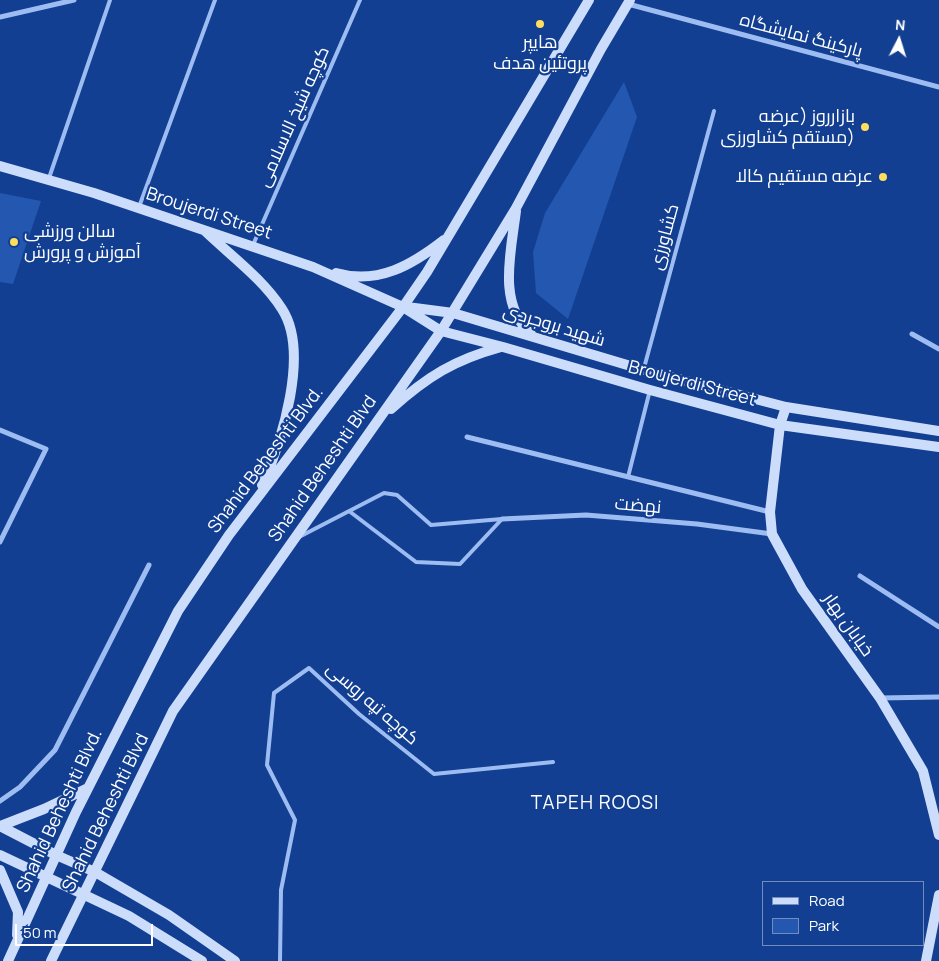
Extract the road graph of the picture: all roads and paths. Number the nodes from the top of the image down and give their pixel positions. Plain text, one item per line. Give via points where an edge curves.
1 (74, 0) edge
2 (110, 0) edge
3 (215, 0) edge
4 (360, 0) edge
5 (589, 0) edge
6 (629, 2) edge
7 (0, 17) edge
8 (939, 87) edge
9 (714, 111) dead end
10 (0, 166) edge
11 (49, 180) junction
12 (139, 208) junction
13 (516, 208) junction
14 (202, 228) junction
15 (450, 235) junction
16 (253, 245) junction
17 (313, 267) junction
18 (403, 307) junction
19 (453, 313) junction
20 (441, 331) junction
21 (912, 334) dead end
22 (534, 337) junction
23 (503, 346) junction
24 (939, 349) edge
25 (644, 370) junction
26 (650, 390) junction
27 (786, 407) junction
28 (377, 421) junction
29 (780, 424) junction
30 (0, 430) edge
31 (939, 431) edge
32 (467, 437) dead end
33 (939, 447) edge
34 (628, 477) junction
35 (255, 502) junction
36 (349, 511) junction
37 (770, 512) junction
38 (502, 519) junction
39 (772, 534) junction
40 (292, 540) junction
41 (0, 542) edge
42 (149, 565) dead end
43 (860, 576) dead end
44 (939, 627) edge
45 (939, 696) edge
46 (880, 698) junction
47 (553, 762) dead end
48 (88, 788) junction
49 (0, 800) edge
50 (0, 826) edge
51 (939, 835) edge
52 (0, 855) edge
53 (56, 855) junction
54 (0, 870) edge
55 (95, 872) junction
56 (46, 877) junction
57 (85, 895) junction
58 (939, 895) edge
59 (17, 942) junction
60 (8, 961) edge
61 (51, 961) edge
62 (202, 961) edge
63 (235, 961) edge
64 (280, 961) edge
65 (926, 961) edge

1 - 7 street
2 - 11 lane
3 - 12 lane
4 - 16 lane, کوچه شیخ الاسلامی
5 - 15 main road, Shahid Beheshti Blvd.
6 - 8 street, پارکینگ نمایشگاه
6 - 13 main road, Shahid Beheshti Blvd
9 - 25 lane, کشاورزی
10 - 11 main road, Broujerdi Street
11 - 12 main road, Broujerdi Street
12 - 14 main road, Broujerdi Street
13 - 19 main road, Shahid Beheshti Blvd
13 - 22 main road via 509,294 512,310 520,325
14 - 16 main road, Broujerdi Street
14 - 35 main road via 269,290 284,311 292,336 293,365 287,418 275,458
15 - 17 main road via 420,259 373,277 341,275
15 - 18 main road, Shahid Beheshti Blvd.
16 - 17 main road, Broujerdi Street
17 - 18 main road, Broujerdi Street
18 - 19 main road, شهید بروجردی
18 - 20 main road, Broujerdi Street
18 - 35 main road, Shahid Beheshti Blvd.
19 - 20 main road, Shahid Beheshti Blvd
19 - 22 main road, شهید بروجردی
20 - 23 main road, Broujerdi Street
20 - 28 main road, Shahid Beheshti Blvd
21 - 24 street
22 - 25 main road, شهید بروجردی
23 - 26 main road, Broujerdi Street
23 - 28 main road via 468,356 443,369
25 - 27 main road, شهید بروجردی
26 - 29 main road, Broujerdi Street
26 - 34 lane, نهضت
27 - 29 main road, خیابان بهار
27 - 31 main road, شهید بروجردی
28 - 40 main road, Shahid Beheshti Blvd
29 - 33 main road, Broujerdi Street
29 - 37 main road, خیابان بهار
30 - 41 street via 46,449
32 - 34 street
34 - 37 street
35 - 48 main road, Shahid Beheshti Blvd. via 178,611
36 - 38 lane via 384,493 397,495 431,525
36 - 38 lane via 416,562 442,564 460,564
36 - 40 lane
37 - 39 main road, خیابان بهار
38 - 39 street, نهضت via 586,515
39 - 46 main road, خیابان بهار via 802,589
40 - 55 main road, Shahid Beheshti Blvd via 173,711
42 - 49 street via 55,750 20,787
43 - 44 street
45 - 46 street
46 - 51 main road, خیابان بهار via 923,771
47 - 64 lane, کوچه تپه روسی via 434,774 359,714 309,668 274,693 267,765 295,820 281,890
48 - 50 main road
48 - 53 main road, Shahid Beheshti Blvd.
50 - 53 main road
52 - 56 main road
53 - 55 main road
53 - 56 main road, Shahid Beheshti Blvd.
54 - 59 main road via 18,912
55 - 57 main road, Shahid Beheshti Blvd
55 - 63 main road via 169,915
56 - 57 main road
56 - 59 main road, Shahid Beheshti Blvd.
57 - 61 main road, Shahid Beheshti Blvd
57 - 62 main road via 129,916
58 - 65 main road
59 - 60 main road, Shahid Beheshti Blvd.

